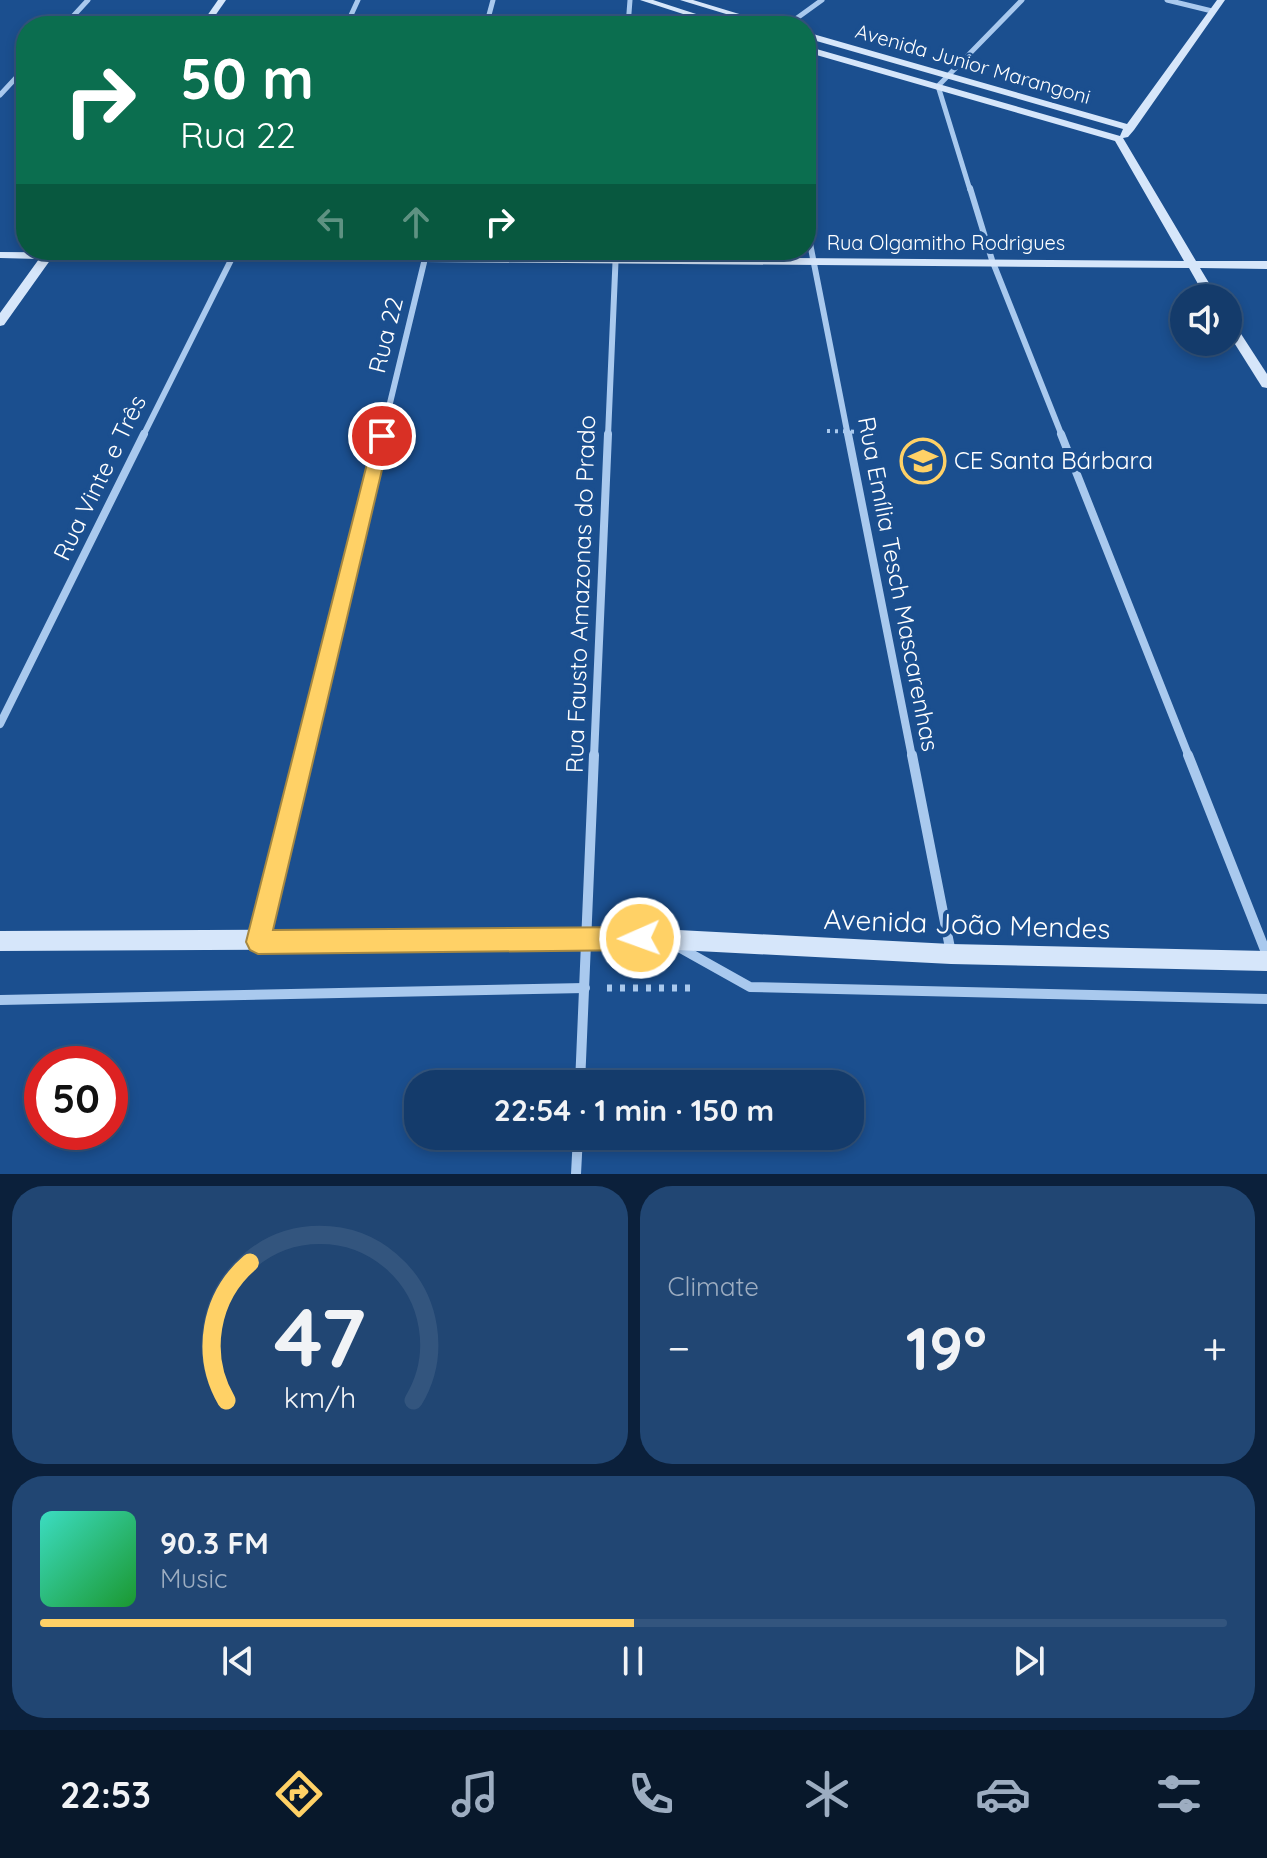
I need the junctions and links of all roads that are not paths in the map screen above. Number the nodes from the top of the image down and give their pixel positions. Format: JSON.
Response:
{"nodes":[{"id":1,"x":88,"y":0,"type":"edge"},
{"id":2,"x":644,"y":0,"type":"edge"},
{"id":3,"x":684,"y":0,"type":"edge"},
{"id":4,"x":822,"y":0,"type":"edge"},
{"id":5,"x":1022,"y":0,"type":"edge"},
{"id":6,"x":1167,"y":0,"type":"edge"},
{"id":7,"x":1221,"y":0,"type":"edge"},
{"id":8,"x":1212,"y":11,"type":"junction"},
{"id":9,"x":73,"y":16,"type":"edge"},
{"id":10,"x":696,"y":16,"type":"edge"},
{"id":11,"x":740,"y":16,"type":"edge"},
{"id":12,"x":800,"y":16,"type":"edge"},
{"id":13,"x":816,"y":38,"type":"edge"},
{"id":14,"x":816,"y":52,"type":"edge"},
{"id":15,"x":947,"y":76,"type":"junction"},
{"id":16,"x":16,"y":78,"type":"edge"},
{"id":17,"x":938,"y":86,"type":"junction"},
{"id":18,"x":0,"y":95,"type":"edge"},
{"id":19,"x":1125,"y":133,"type":"junction"},
{"id":20,"x":44,"y":260,"type":"edge"},
{"id":21,"x":231,"y":260,"type":"edge"},
{"id":22,"x":425,"y":260,"type":"edge"},
{"id":23,"x":616,"y":260,"type":"edge"},
{"id":24,"x":774,"y":260,"type":"edge"},
{"id":25,"x":992,"y":260,"type":"junction"},
{"id":26,"x":813,"y":261,"type":"junction"},
{"id":27,"x":1190,"y":264,"type":"junction"},
{"id":28,"x":1267,"y":265,"type":"edge"},
{"id":29,"x":1203,"y":284,"type":"edge"},
{"id":30,"x":0,"y":322,"type":"edge"},
{"id":31,"x":1242,"y":345,"type":"edge"},
{"id":32,"x":1267,"y":384,"type":"edge"},
{"id":33,"x":0,"y":724,"type":"edge"},
{"id":34,"x":586,"y":940,"type":"junction"},
{"id":35,"x":665,"y":940,"type":"junction"},
{"id":36,"x":0,"y":941,"type":"edge"},
{"id":37,"x":258,"y":942,"type":"junction"},
{"id":38,"x":951,"y":954,"type":"junction"},
{"id":39,"x":1267,"y":958,"type":"edge"},
{"id":40,"x":585,"y":988,"type":"junction"},
{"id":41,"x":1267,"y":999,"type":"edge"},
{"id":42,"x":0,"y":1000,"type":"edge"},
{"id":43,"x":581,"y":1070,"type":"edge"},
{"id":44,"x":577,"y":1150,"type":"edge"},
{"id":45,"x":576,"y":1174,"type":"edge"}],
"edges":[{"from":1,"to":9,"type":"street"},
{"from":2,"to":10,"type":"street"},
{"from":3,"to":11,"type":"street"},
{"from":4,"to":12,"type":"street"},
{"from":5,"to":15,"type":"street"},
{"from":6,"to":8,"type":"street"},
{"from":7,"to":8,"type":"street"},
{"from":8,"to":19,"type":"street"},
{"from":13,"to":15,"type":"street","name":"Avenida Junior Marangoni"},
{"from":14,"to":17,"type":"street","name":"Avenida Junior Marangoni"},
{"from":15,"to":17,"type":"street"},
{"from":15,"to":19,"type":"street","name":"Avenida Junior Marangoni"},
{"from":16,"to":18,"type":"street"},
{"from":17,"to":19,"type":"street","name":"Avenida Junior Marangoni"},
{"from":17,"to":25,"type":"street"},
{"from":19,"to":27,"type":"street"},
{"from":20,"to":30,"type":"street"},
{"from":21,"to":33,"type":"street","name":"Rua Vinte e Três"},
{"from":22,"to":37,"type":"street","name":"Rua 22"},
{"from":23,"to":34,"type":"street","name":"Rua Fausto Amazonas do Prado"},
{"from":24,"to":26,"type":"street","name":"Rua Olgamitho Rodrigues"},
{"from":25,"to":26,"type":"street","name":"Rua Olgamitho Rodrigues"},
{"from":25,"to":27,"type":"street","name":"Rua Olgamitho Rodrigues"},
{"from":25,"to":39,"type":"street"},
{"from":26,"to":38,"type":"street","name":"Rua Emília Tesch Mascarenhas"},
{"from":27,"to":28,"type":"street","name":"Rua Olgamitho Rodrigues"},
{"from":27,"to":29,"type":"street"},
{"from":31,"to":32,"type":"street"},
{"from":34,"to":35,"type":"street","name":"Avenida João Mendes"},
{"from":34,"to":37,"type":"street","name":"Avenida João Mendes"},
{"from":34,"to":40,"type":"street","name":"Rua Fausto Amazonas do Prado"},
{"from":35,"to":38,"type":"street","name":"Avenida João Mendes"},
{"from":35,"to":41,"type":"street","name":"Avenida João Mendes"},
{"from":36,"to":37,"type":"street","name":"Avenida João Mendes"},
{"from":38,"to":39,"type":"street","name":"Avenida João Mendes"},
{"from":40,"to":42,"type":"street"},
{"from":40,"to":43,"type":"street","name":"Rua Fausto Amazonas do Prado"},
{"from":44,"to":45,"type":"street"}]}
